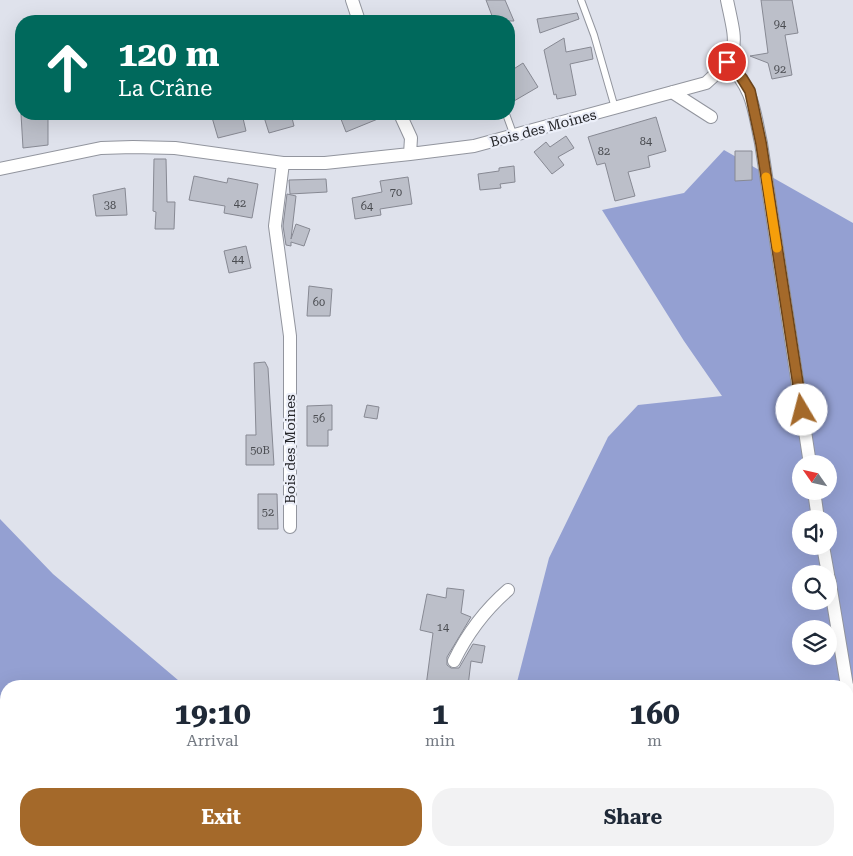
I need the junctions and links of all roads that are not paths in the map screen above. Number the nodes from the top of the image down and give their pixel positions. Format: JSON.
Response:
{"nodes":[{"id":1,"x":352,"y":0,"type":"edge"},
{"id":2,"x":581,"y":0,"type":"edge"},
{"id":3,"x":727,"y":0,"type":"edge"},
{"id":4,"x":358,"y":15,"type":"edge"},
{"id":5,"x":727,"y":62,"type":"junction"},
{"id":6,"x":672,"y":92,"type":"junction"},
{"id":7,"x":614,"y":108,"type":"junction"},
{"id":8,"x":711,"y":117,"type":"dead end"},
{"id":9,"x":403,"y":120,"type":"edge"},
{"id":10,"x":508,"y":120,"type":"edge"},
{"id":11,"x":514,"y":136,"type":"junction"},
{"id":12,"x":410,"y":154,"type":"junction"},
{"id":13,"x":283,"y":163,"type":"junction"},
{"id":14,"x":0,"y":169,"type":"edge"},
{"id":15,"x":809,"y":455,"type":"edge"},
{"id":16,"x":290,"y":527,"type":"dead end"},
{"id":17,"x":508,"y":590,"type":"dead end"},
{"id":18,"x":834,"y":610,"type":"edge"},
{"id":19,"x":454,"y":661,"type":"dead end"},
{"id":20,"x":846,"y":680,"type":"edge"}],
"edges":[{"from":1,"to":4,"type":"street"},
{"from":2,"to":7,"type":"lane"},
{"from":3,"to":5,"type":"street","name":"Bois des Moines"},
{"from":5,"to":6,"type":"street","name":"Bois des Moines"},
{"from":5,"to":15,"type":"street"},
{"from":6,"to":7,"type":"street","name":"Bois des Moines"},
{"from":6,"to":8,"type":"street"},
{"from":7,"to":11,"type":"street","name":"Bois des Moines"},
{"from":9,"to":12,"type":"street"},
{"from":10,"to":11,"type":"lane"},
{"from":11,"to":12,"type":"street","name":"Bois des Moines"},
{"from":12,"to":13,"type":"street","name":"Bois des Moines"},
{"from":13,"to":14,"type":"street","name":"Bois des Moines"},
{"from":13,"to":16,"type":"street","name":"Bois des Moines"},
{"from":17,"to":19,"type":"street"},
{"from":18,"to":20,"type":"street"}]}
